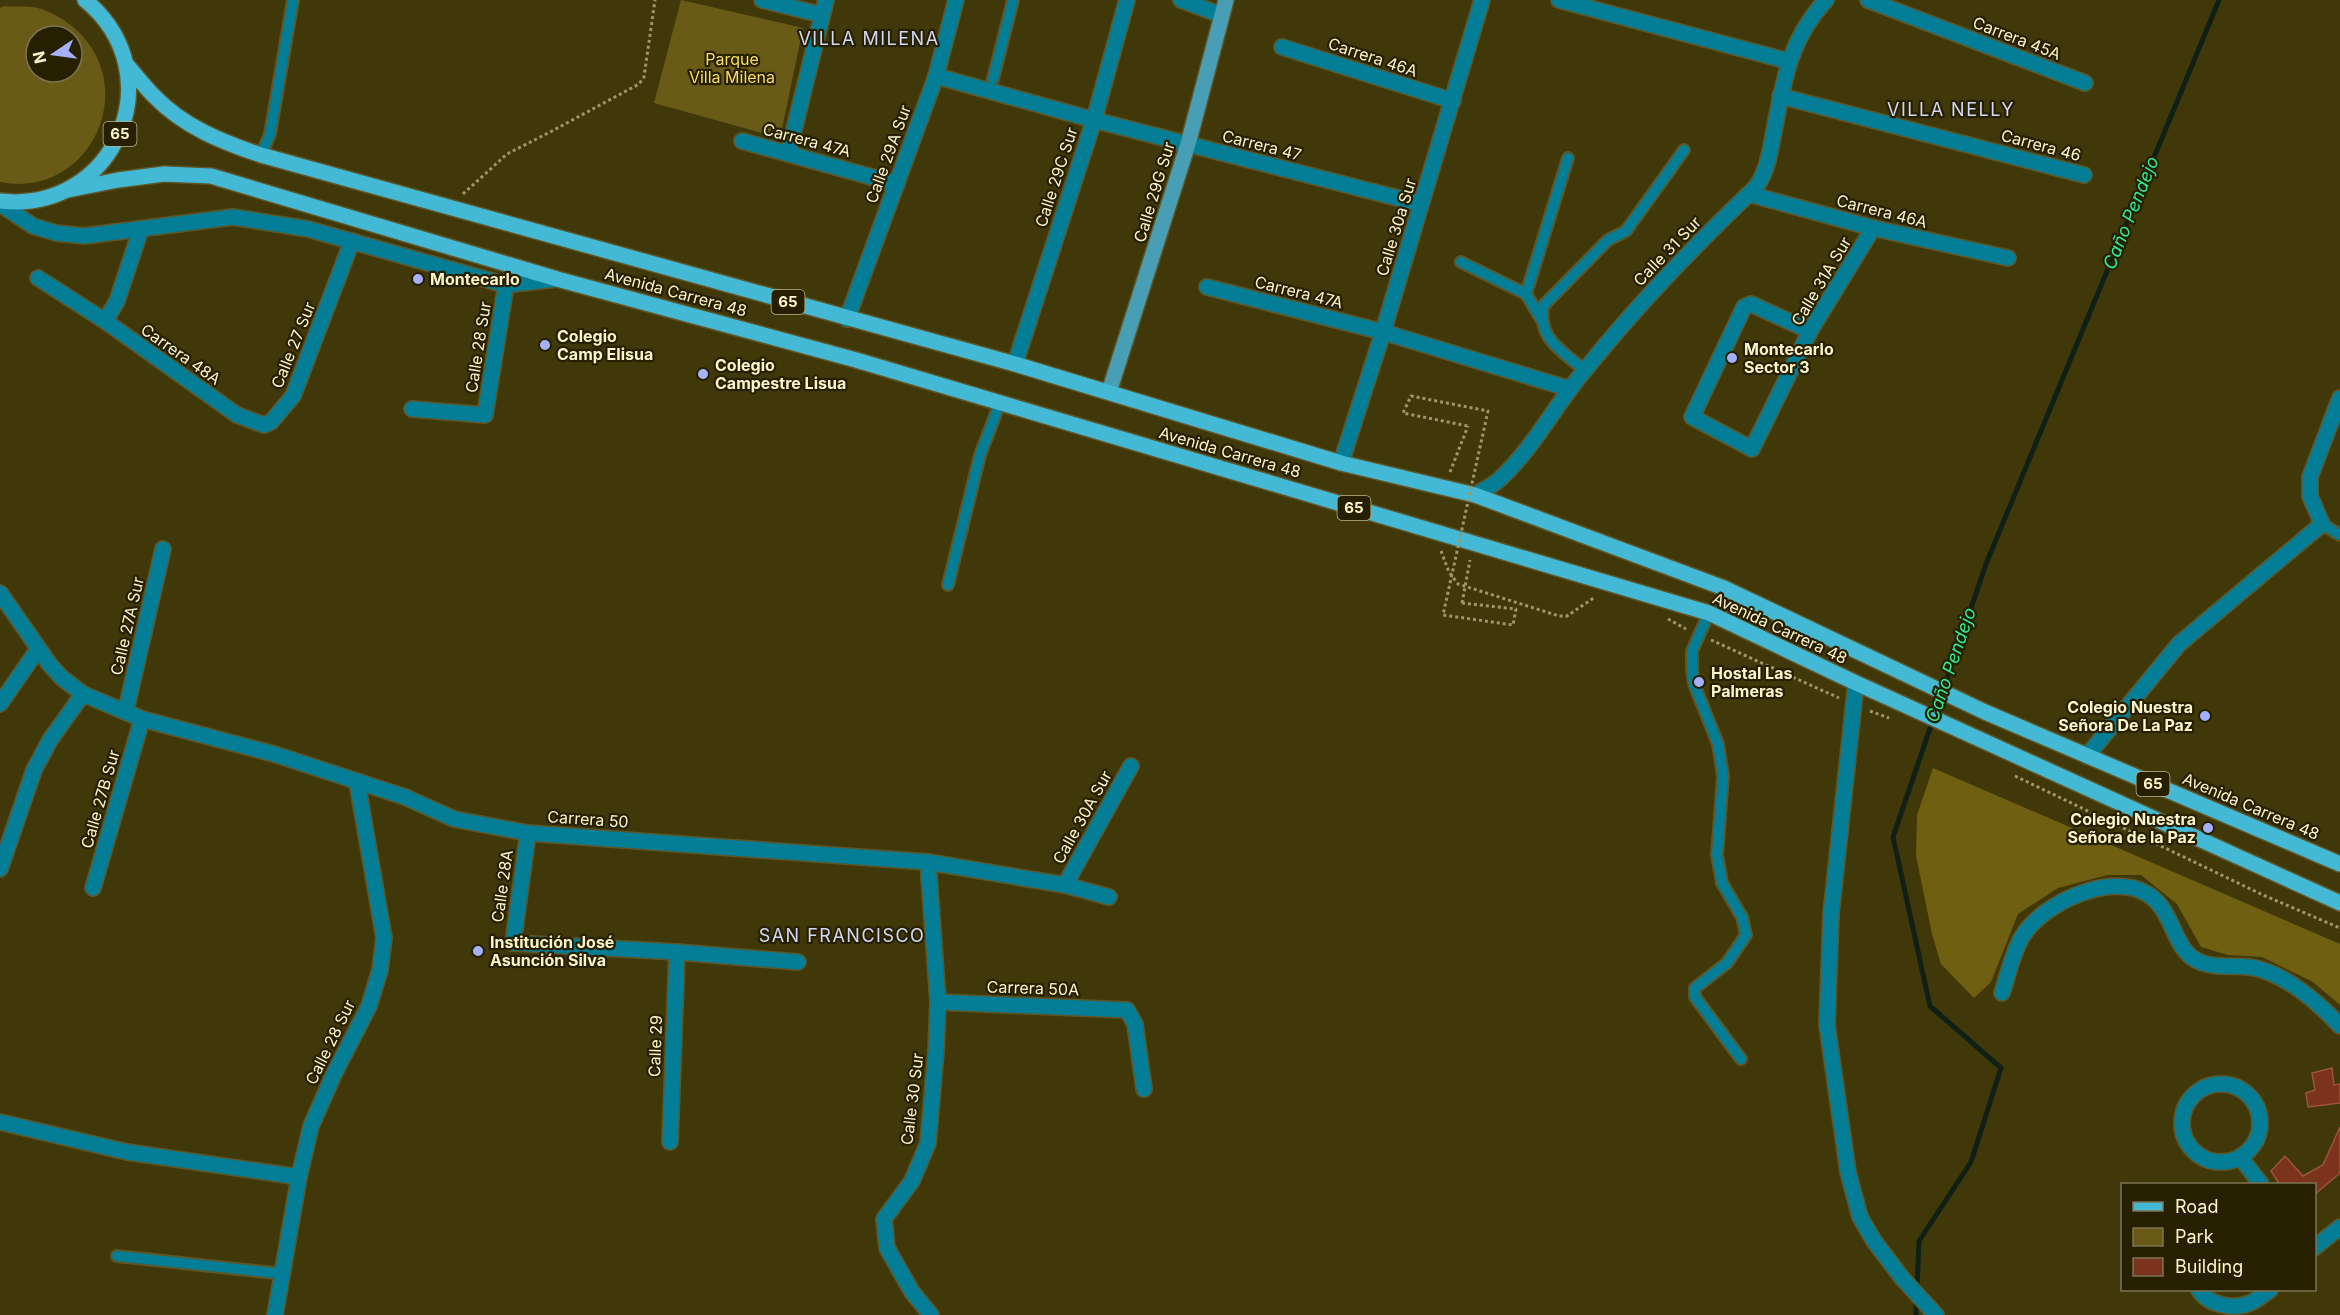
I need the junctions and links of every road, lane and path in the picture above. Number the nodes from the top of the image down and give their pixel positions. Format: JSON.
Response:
{"nodes":[{"id":1,"x":85,"y":0,"type":"edge"},
{"id":2,"x":293,"y":0,"type":"edge"},
{"id":3,"x":655,"y":0,"type":"edge"},
{"id":4,"x":762,"y":0,"type":"edge"},
{"id":5,"x":826,"y":0,"type":"edge"},
{"id":6,"x":956,"y":0,"type":"edge"},
{"id":7,"x":1013,"y":0,"type":"edge"},
{"id":8,"x":1127,"y":0,"type":"edge"},
{"id":9,"x":1181,"y":0,"type":"edge"},
{"id":10,"x":1482,"y":0,"type":"edge"},
{"id":11,"x":1559,"y":0,"type":"edge"},
{"id":12,"x":1826,"y":0,"type":"edge"},
{"id":13,"x":1868,"y":0,"type":"edge"},
{"id":14,"x":98,"y":7,"type":"edge"},
{"id":15,"x":1224,"y":7,"type":"edge"},
{"id":16,"x":822,"y":15,"type":"junction"},
{"id":17,"x":1282,"y":47,"type":"dead end"},
{"id":18,"x":1788,"y":61,"type":"junction"},
{"id":19,"x":126,"y":64,"type":"junction"},
{"id":20,"x":936,"y":76,"type":"junction"},
{"id":21,"x":993,"y":79,"type":"dead end"},
{"id":22,"x":2085,"y":83,"type":"dead end"},
{"id":23,"x":1780,"y":96,"type":"junction"},
{"id":24,"x":1453,"y":101,"type":"junction"},
{"id":25,"x":1094,"y":120,"type":"junction"},
{"id":26,"x":742,"y":141,"type":"dead end"},
{"id":27,"x":1188,"y":144,"type":"junction"},
{"id":28,"x":1684,"y":150,"type":"dead end"},
{"id":29,"x":788,"y":154,"type":"junction"},
{"id":30,"x":261,"y":155,"type":"junction"},
{"id":31,"x":1568,"y":158,"type":"dead end"},
{"id":32,"x":2084,"y":175,"type":"dead end"},
{"id":33,"x":897,"y":184,"type":"junction"},
{"id":34,"x":68,"y":190,"type":"junction"},
{"id":35,"x":1749,"y":194,"type":"junction"},
{"id":36,"x":462,"y":195,"type":"dead end"},
{"id":37,"x":0,"y":202,"type":"edge"},
{"id":38,"x":1421,"y":204,"type":"junction"},
{"id":39,"x":1873,"y":228,"type":"junction"},
{"id":40,"x":141,"y":229,"type":"junction"},
{"id":41,"x":352,"y":241,"type":"junction"},
{"id":42,"x":2008,"y":258,"type":"dead end"},
{"id":43,"x":1461,"y":262,"type":"dead end"},
{"id":44,"x":38,"y":278,"type":"dead end"},
{"id":45,"x":557,"y":279,"type":"junction"},
{"id":46,"x":506,"y":285,"type":"junction"},
{"id":47,"x":1207,"y":287,"type":"dead end"},
{"id":48,"x":1526,"y":294,"type":"junction"},
{"id":49,"x":847,"y":319,"type":"junction"},
{"id":50,"x":1541,"y":319,"type":"junction"},
{"id":51,"x":105,"y":321,"type":"junction"},
{"id":52,"x":1810,"y":331,"type":"junction"},
{"id":53,"x":1383,"y":332,"type":"junction"},
{"id":54,"x":1015,"y":364,"type":"junction"},
{"id":55,"x":1584,"y":370,"type":"junction"},
{"id":56,"x":1570,"y":389,"type":"junction"},
{"id":57,"x":1109,"y":392,"type":"junction"},
{"id":58,"x":2340,"y":398,"type":"edge"},
{"id":59,"x":1000,"y":403,"type":"junction"},
{"id":60,"x":412,"y":409,"type":"dead end"},
{"id":61,"x":237,"y":415,"type":"joint"},
{"id":62,"x":1341,"y":463,"type":"junction"},
{"id":63,"x":1450,"y":472,"type":"dead end"},
{"id":64,"x":1474,"y":495,"type":"junction"},
{"id":65,"x":2322,"y":524,"type":"junction"},
{"id":66,"x":2340,"y":524,"type":"edge"},
{"id":67,"x":2340,"y":535,"type":"edge"},
{"id":68,"x":1475,"y":544,"type":"junction"},
{"id":69,"x":1433,"y":546,"type":"dead end"},
{"id":70,"x":163,"y":549,"type":"dead end"},
{"id":71,"x":948,"y":585,"type":"dead end"},
{"id":72,"x":1465,"y":587,"type":"junction"},
{"id":73,"x":0,"y":593,"type":"edge"},
{"id":74,"x":1599,"y":596,"type":"dead end"},
{"id":75,"x":1709,"y":613,"type":"junction"},
{"id":76,"x":1664,"y":618,"type":"dead end"},
{"id":77,"x":1699,"y":635,"type":"junction"},
{"id":78,"x":38,"y":649,"type":"junction"},
{"id":79,"x":1856,"y":683,"type":"junction"},
{"id":80,"x":83,"y":694,"type":"junction"},
{"id":81,"x":0,"y":704,"type":"edge"},
{"id":82,"x":1854,"y":705,"type":"junction"},
{"id":83,"x":126,"y":711,"type":"junction"},
{"id":84,"x":142,"y":719,"type":"junction"},
{"id":85,"x":1892,"y":719,"type":"dead end"},
{"id":86,"x":2087,"y":756,"type":"junction"},
{"id":87,"x":1131,"y":765,"type":"dead end"},
{"id":88,"x":2009,"y":773,"type":"dead end"},
{"id":89,"x":357,"y":782,"type":"junction"},
{"id":90,"x":528,"y":833,"type":"junction"},
{"id":91,"x":928,"y":862,"type":"junction"},
{"id":92,"x":2340,"y":864,"type":"edge"},
{"id":93,"x":0,"y":869,"type":"edge"},
{"id":94,"x":1065,"y":885,"type":"junction"},
{"id":95,"x":93,"y":888,"type":"dead end"},
{"id":96,"x":1110,"y":897,"type":"dead end"},
{"id":97,"x":2340,"y":903,"type":"edge"},
{"id":98,"x":2340,"y":928,"type":"edge"},
{"id":99,"x":677,"y":952,"type":"junction"},
{"id":100,"x":798,"y":962,"type":"dead end"},
{"id":101,"x":2002,"y":993,"type":"dead end"},
{"id":102,"x":938,"y":1002,"type":"junction"},
{"id":103,"x":2340,"y":1026,"type":"edge"},
{"id":104,"x":1741,"y":1059,"type":"dead end"},
{"id":105,"x":1144,"y":1089,"type":"dead end"},
{"id":106,"x":0,"y":1122,"type":"edge"},
{"id":107,"x":670,"y":1142,"type":"dead end"},
{"id":108,"x":2240,"y":1157,"type":"junction"},
{"id":109,"x":299,"y":1177,"type":"junction"},
{"id":110,"x":2260,"y":1183,"type":"edge"},
{"id":111,"x":2340,"y":1227,"type":"edge"},
{"id":112,"x":2316,"y":1246,"type":"edge"},
{"id":113,"x":117,"y":1256,"type":"dead end"},
{"id":114,"x":284,"y":1274,"type":"junction"},
{"id":115,"x":2200,"y":1291,"type":"edge"},
{"id":116,"x":2268,"y":1291,"type":"edge"},
{"id":117,"x":275,"y":1315,"type":"edge"},
{"id":118,"x":931,"y":1315,"type":"edge"},
{"id":119,"x":1936,"y":1315,"type":"edge"}],
"edges":[{"from":1,"to":14,"type":"main road","number":"65"},
{"from":2,"to":30,"type":"lane"},
{"from":3,"to":36,"type":"path"},
{"from":4,"to":16,"type":"street"},
{"from":5,"to":16,"type":"street"},
{"from":6,"to":20,"type":"street","name":"Calle 29A Sur"},
{"from":7,"to":21,"type":"lane"},
{"from":8,"to":25,"type":"street","name":"Calle 29C Sur"},
{"from":9,"to":15,"type":"street"},
{"from":10,"to":24,"type":"street","name":"Calle 30a Sur"},
{"from":11,"to":18,"type":"street"},
{"from":12,"to":18,"type":"street","name":"Calle 31 Sur"},
{"from":13,"to":22,"type":"street","name":"Carrera 45A"},
{"from":14,"to":19,"type":"main road","number":"65"},
{"from":15,"to":27,"type":"street","name":"Calle 29G Sur"},
{"from":16,"to":29,"type":"street"},
{"from":17,"to":24,"type":"street","name":"Carrera 46A"},
{"from":18,"to":23,"type":"street","name":"Calle 31 Sur"},
{"from":19,"to":30,"type":"main road","name":"Avenida Carrera 48","number":"65"},
{"from":19,"to":34,"type":"main road","number":"65"},
{"from":20,"to":25,"type":"street","name":"Carrera 47"},
{"from":20,"to":33,"type":"street","name":"Calle 29A Sur"},
{"from":23,"to":32,"type":"street","name":"Carrera 46"},
{"from":23,"to":35,"type":"street","name":"Calle 31 Sur"},
{"from":24,"to":38,"type":"street","name":"Calle 30a Sur"},
{"from":25,"to":27,"type":"street","name":"Carrera 47"},
{"from":25,"to":54,"type":"street","name":"Calle 29C Sur"},
{"from":26,"to":29,"type":"street","name":"Carrera 47A"},
{"from":27,"to":38,"type":"street","name":"Carrera 47"},
{"from":27,"to":57,"type":"street","name":"Calle 29G Sur"},
{"from":28,"to":50,"type":"lane"},
{"from":29,"to":33,"type":"street","name":"Carrera 47A"},
{"from":30,"to":49,"type":"main road","name":"Avenida Carrera 48","number":"65"},
{"from":31,"to":48,"type":"lane"},
{"from":33,"to":49,"type":"street","name":"Calle 29A Sur"},
{"from":34,"to":37,"type":"main road","number":"65"},
{"from":34,"to":45,"type":"main road","name":"Avenida Carrera 48","number":"65"},
{"from":35,"to":39,"type":"street","name":"Carrera 46A"},
{"from":35,"to":55,"type":"street","name":"Calle 31 Sur"},
{"from":37,"to":40,"type":"street"},
{"from":38,"to":53,"type":"street","name":"Calle 30a Sur"},
{"from":39,"to":42,"type":"street","name":"Carrera 46A"},
{"from":39,"to":52,"type":"street","name":"Calle 31A Sur"},
{"from":40,"to":41,"type":"street"},
{"from":40,"to":51,"type":"street"},
{"from":41,"to":46,"type":"street"},
{"from":41,"to":61,"type":"street","name":"Calle 27 Sur"},
{"from":43,"to":48,"type":"lane"},
{"from":44,"to":51,"type":"street","name":"Carrera 48A"},
{"from":45,"to":46,"type":"street"},
{"from":45,"to":59,"type":"main road","name":"Avenida Carrera 48","number":"65"},
{"from":46,"to":60,"type":"street","name":"Calle 28 Sur"},
{"from":47,"to":53,"type":"street","name":"Carrera 47A"},
{"from":48,"to":50,"type":"lane"},
{"from":49,"to":54,"type":"main road","name":"Avenida Carrera 48","number":"65"},
{"from":50,"to":55,"type":"lane"},
{"from":51,"to":61,"type":"street","name":"Carrera 48A"},
{"from":52,"to":52,"type":"street","name":"Calle 31A Sur"},
{"from":53,"to":56,"type":"street","name":"Carrera 47A"},
{"from":53,"to":62,"type":"street","name":"Calle 30a Sur"},
{"from":54,"to":57,"type":"main road","name":"Avenida Carrera 48","number":"65"},
{"from":55,"to":56,"type":"street","name":"Calle 31 Sur"},
{"from":56,"to":64,"type":"street","name":"Calle 31 Sur"},
{"from":57,"to":62,"type":"main road","name":"Avenida Carrera 48","number":"65"},
{"from":58,"to":65,"type":"street"},
{"from":59,"to":68,"type":"main road","name":"Avenida Carrera 48","number":"65"},
{"from":59,"to":71,"type":"lane"},
{"from":62,"to":64,"type":"main road","name":"Avenida Carrera 48","number":"65"},
{"from":63,"to":72,"type":"path","bridge":true},
{"from":64,"to":86,"type":"main road","name":"Avenida Carrera 48","number":"65"},
{"from":65,"to":66,"type":"lane"},
{"from":65,"to":67,"type":"lane"},
{"from":65,"to":86,"type":"street"},
{"from":68,"to":72,"type":"path"},
{"from":68,"to":75,"type":"main road","name":"Avenida Carrera 48","number":"65"},
{"from":69,"to":72,"type":"path"},
{"from":70,"to":83,"type":"street","name":"Calle 27A Sur"},
{"from":72,"to":74,"type":"path"},
{"from":73,"to":78,"type":"street","name":"Carrera 50"},
{"from":75,"to":77,"type":"lane"},
{"from":75,"to":79,"type":"main road","name":"Avenida Carrera 48","number":"65"},
{"from":76,"to":77,"type":"path"},
{"from":77,"to":82,"type":"path"},
{"from":77,"to":104,"type":"lane"},
{"from":78,"to":80,"type":"street","name":"Carrera 50"},
{"from":78,"to":81,"type":"street"},
{"from":79,"to":82,"type":"street"},
{"from":79,"to":97,"type":"main road","name":"Avenida Carrera 48","number":"65"},
{"from":80,"to":83,"type":"street","name":"Carrera 50"},
{"from":80,"to":93,"type":"street"},
{"from":82,"to":85,"type":"path"},
{"from":82,"to":119,"type":"street"},
{"from":83,"to":84,"type":"street","name":"Carrera 50"},
{"from":84,"to":89,"type":"street","name":"Carrera 50"},
{"from":84,"to":95,"type":"street","name":"Calle 27B Sur"},
{"from":86,"to":92,"type":"main road","name":"Avenida Carrera 48","number":"65"},
{"from":87,"to":94,"type":"street","name":"Calle 30A Sur"},
{"from":88,"to":98,"type":"path"},
{"from":89,"to":90,"type":"street","name":"Carrera 50"},
{"from":89,"to":109,"type":"street","name":"Calle 28 Sur"},
{"from":90,"to":91,"type":"street","name":"Carrera 50"},
{"from":90,"to":99,"type":"street","name":"Calle 28A"},
{"from":91,"to":94,"type":"street","name":"Carrera 50"},
{"from":91,"to":102,"type":"street","name":"Calle 30 Sur"},
{"from":94,"to":96,"type":"street","name":"Carrera 50"},
{"from":99,"to":100,"type":"street"},
{"from":99,"to":107,"type":"street","name":"Calle 29"},
{"from":101,"to":103,"type":"street"},
{"from":102,"to":105,"type":"street","name":"Carrera 50A"},
{"from":102,"to":118,"type":"street","name":"Calle 30 Sur"},
{"from":106,"to":109,"type":"street"},
{"from":108,"to":108,"type":"street"},
{"from":108,"to":110,"type":"street"},
{"from":109,"to":114,"type":"street","name":"Calle 28 Sur"},
{"from":111,"to":112,"type":"street"},
{"from":113,"to":114,"type":"lane"},
{"from":114,"to":117,"type":"street","name":"Calle 28 Sur"},
{"from":115,"to":116,"type":"street"}]}
